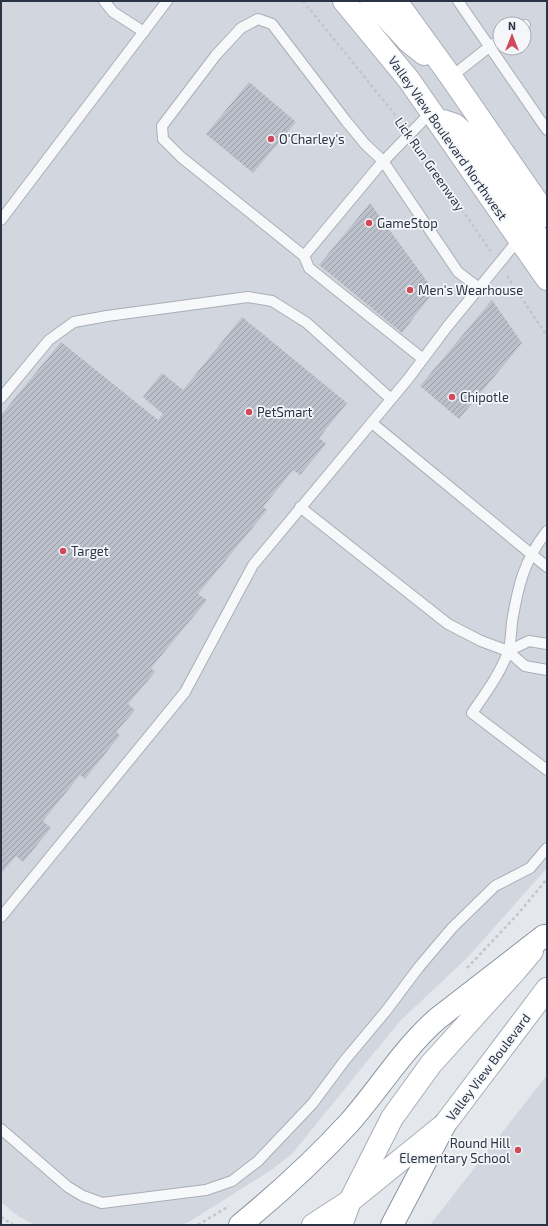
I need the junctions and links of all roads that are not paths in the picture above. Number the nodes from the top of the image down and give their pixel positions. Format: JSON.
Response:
{"nodes":[{"id":1,"x":104,"y":1,"type":"edge"},
{"id":2,"x":167,"y":1,"type":"edge"},
{"id":3,"x":344,"y":1,"type":"edge"},
{"id":4,"x":371,"y":1,"type":"edge"},
{"id":5,"x":396,"y":1,"type":"edge"},
{"id":6,"x":458,"y":1,"type":"edge"},
{"id":7,"x":144,"y":32,"type":"junction"},
{"id":8,"x":492,"y":45,"type":"edge"},
{"id":9,"x":489,"y":47,"type":"junction"},
{"id":10,"x":451,"y":77,"type":"junction"},
{"id":11,"x":434,"y":115,"type":"junction"},
{"id":12,"x":547,"y":130,"type":"edge"},
{"id":13,"x":383,"y":161,"type":"junction"},
{"id":14,"x":547,"y":216,"type":"edge"},
{"id":15,"x":1,"y":220,"type":"edge"},
{"id":16,"x":519,"y":239,"type":"junction"},
{"id":17,"x":547,"y":250,"type":"edge"},
{"id":18,"x":304,"y":256,"type":"junction"},
{"id":19,"x":547,"y":280,"type":"edge"},
{"id":20,"x":479,"y":288,"type":"junction"},
{"id":21,"x":423,"y":359,"type":"junction"},
{"id":22,"x":1,"y":398,"type":"edge"},
{"id":23,"x":391,"y":400,"type":"junction"},
{"id":24,"x":372,"y":423,"type":"junction"},
{"id":25,"x":300,"y":507,"type":"junction"},
{"id":26,"x":547,"y":531,"type":"edge"},
{"id":27,"x":531,"y":554,"type":"junction"},
{"id":28,"x":547,"y":567,"type":"edge"},
{"id":29,"x":547,"y":644,"type":"edge"},
{"id":30,"x":508,"y":652,"type":"junction"},
{"id":31,"x":547,"y":670,"type":"edge"},
{"id":32,"x":547,"y":770,"type":"edge"},
{"id":33,"x":547,"y":848,"type":"edge"},
{"id":34,"x":1,"y":917,"type":"edge"},
{"id":35,"x":546,"y":934,"type":"edge"},
{"id":36,"x":547,"y":989,"type":"edge"},
{"id":37,"x":445,"y":1124,"type":"junction"},
{"id":38,"x":1,"y":1130,"type":"edge"},
{"id":39,"x":350,"y":1201,"type":"junction"},
{"id":40,"x":240,"y":1225,"type":"edge"},
{"id":41,"x":313,"y":1225,"type":"edge"},
{"id":42,"x":341,"y":1225,"type":"edge"},
{"id":43,"x":392,"y":1225,"type":"edge"}],
"edges":[{"from":1,"to":7,"type":"lane"},
{"from":2,"to":7,"type":"lane"},
{"from":3,"to":11,"type":"main road","name":"Valley View Boulevard Northwest"},
{"from":4,"to":10,"type":"main road"},
{"from":5,"to":10,"type":"main road"},
{"from":6,"to":9,"type":"lane"},
{"from":7,"to":15,"type":"lane"},
{"from":8,"to":9,"type":"lane"},
{"from":9,"to":10,"type":"lane"},
{"from":9,"to":12,"type":"lane"},
{"from":10,"to":14,"type":"main road"},
{"from":11,"to":13,"type":"lane"},
{"from":11,"to":16,"type":"main road","name":"Valley View Boulevard Northwest"},
{"from":11,"to":17,"type":"main road"},
{"from":13,"to":18,"type":"lane"},
{"from":13,"to":18,"type":"lane"},
{"from":13,"to":20,"type":"lane"},
{"from":16,"to":19,"type":"main road","name":"Valley View Boulevard Northwest"},
{"from":16,"to":20,"type":"lane"},
{"from":18,"to":21,"type":"lane"},
{"from":20,"to":21,"type":"lane"},
{"from":21,"to":23,"type":"lane"},
{"from":22,"to":23,"type":"lane"},
{"from":23,"to":24,"type":"lane"},
{"from":24,"to":25,"type":"lane"},
{"from":24,"to":27,"type":"lane"},
{"from":25,"to":30,"type":"lane"},
{"from":25,"to":34,"type":"lane"},
{"from":26,"to":27,"type":"lane"},
{"from":27,"to":28,"type":"lane"},
{"from":27,"to":30,"type":"lane"},
{"from":29,"to":30,"type":"lane"},
{"from":30,"to":31,"type":"lane"},
{"from":30,"to":32,"type":"lane"},
{"from":33,"to":38,"type":"lane"},
{"from":35,"to":39,"type":"main road"},
{"from":35,"to":40,"type":"main road"},
{"from":36,"to":37,"type":"main road","name":"Valley View Boulevard"},
{"from":37,"to":39,"type":"main road","name":"Valley View Boulevard"},
{"from":37,"to":43,"type":"main road"},
{"from":39,"to":41,"type":"main road","name":"Valley View Boulevard"},
{"from":39,"to":42,"type":"main road"}]}
